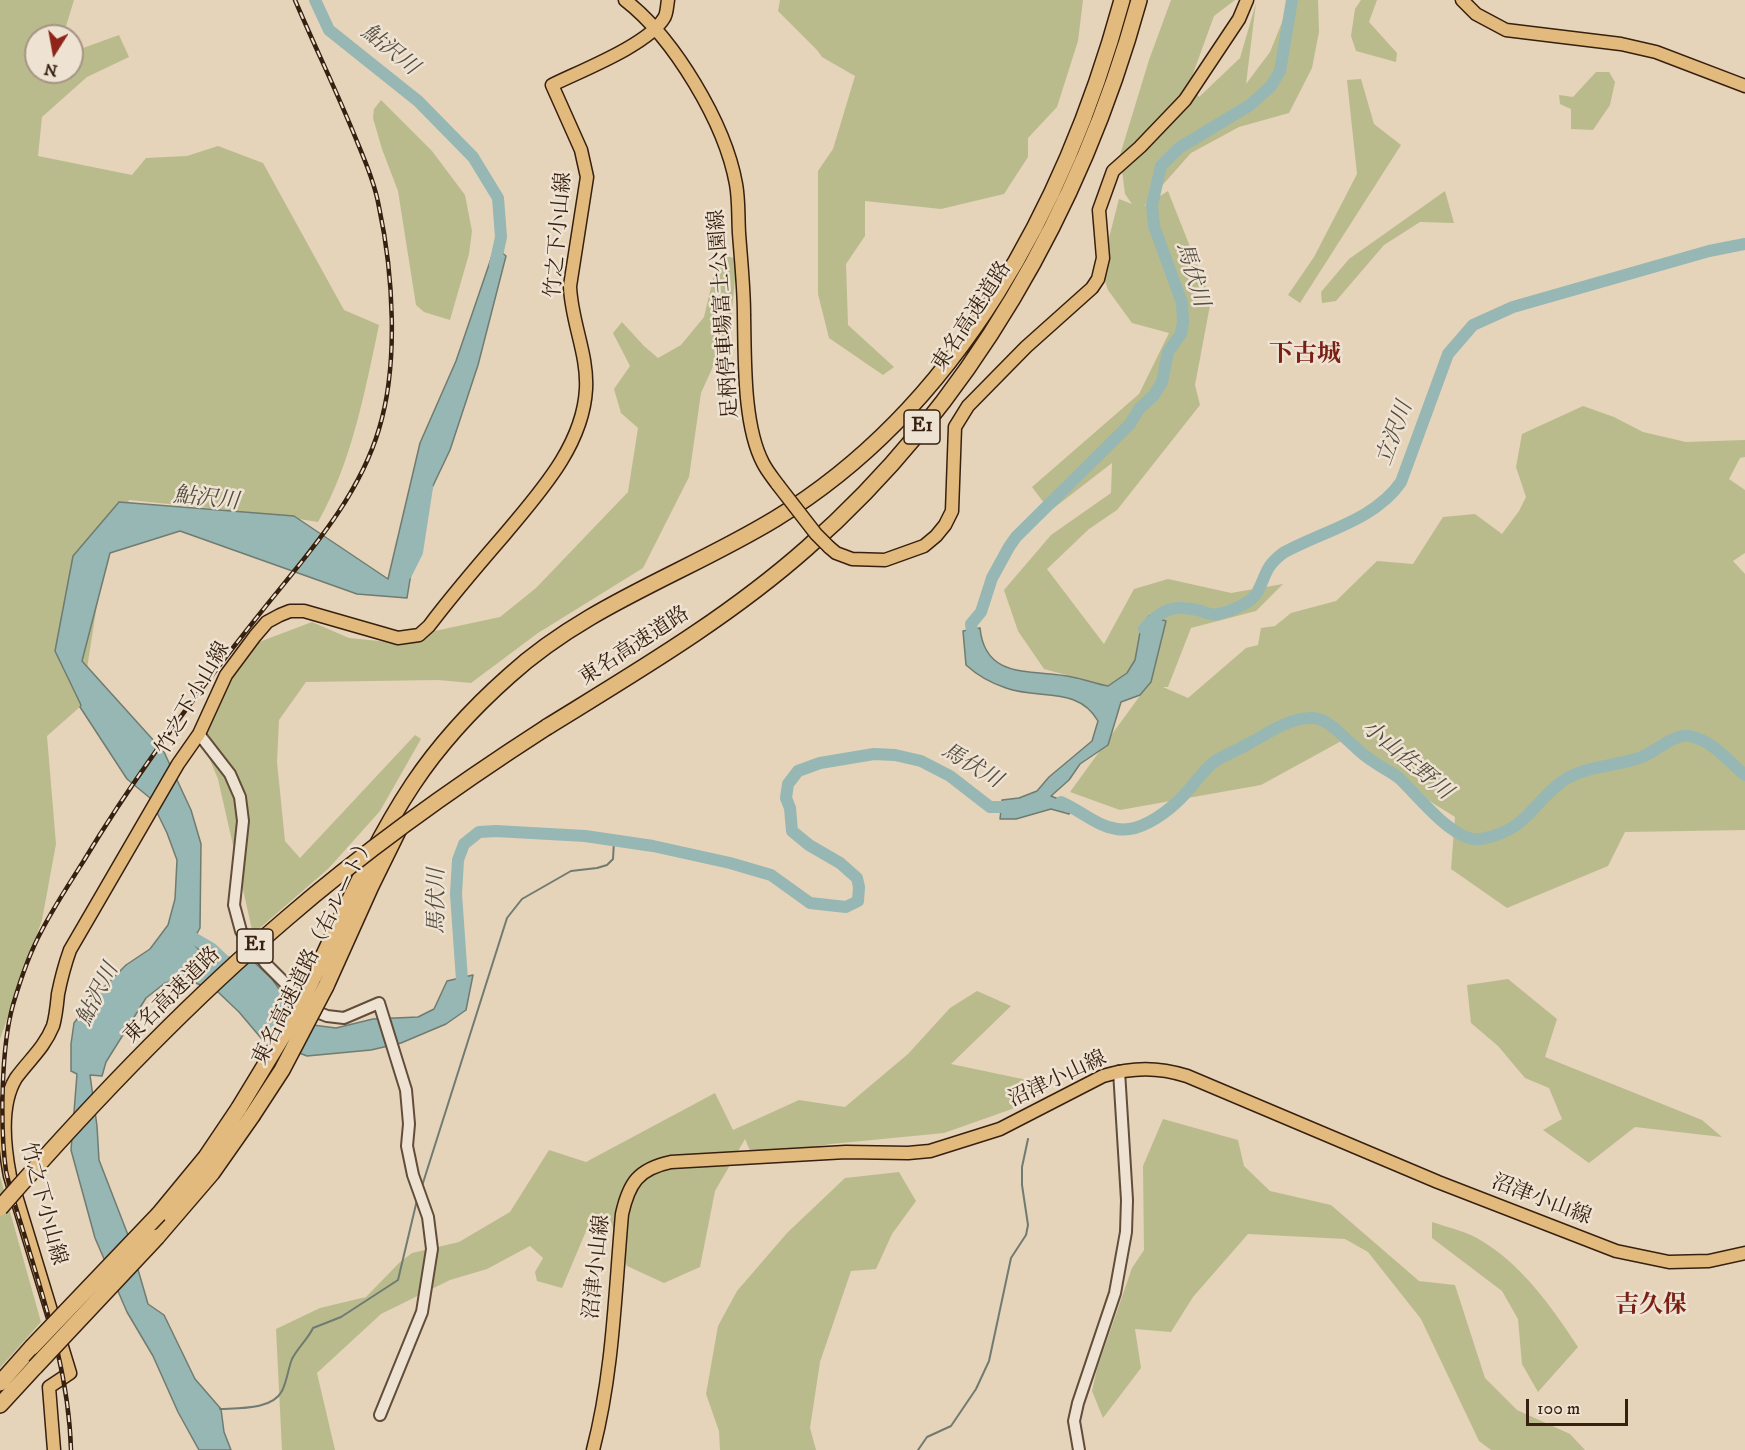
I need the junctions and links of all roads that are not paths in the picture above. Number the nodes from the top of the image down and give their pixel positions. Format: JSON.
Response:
{"nodes":[{"id":1,"x":625,"y":0,"type":"edge"},
{"id":2,"x":668,"y":0,"type":"edge"},
{"id":3,"x":1122,"y":0,"type":"edge"},
{"id":4,"x":1139,"y":0,"type":"edge"},
{"id":5,"x":1247,"y":0,"type":"edge"},
{"id":6,"x":1462,"y":0,"type":"edge"},
{"id":7,"x":654,"y":28,"type":"junction"},
{"id":8,"x":1745,"y":86,"type":"edge"},
{"id":9,"x":464,"y":722,"type":"junction"},
{"id":10,"x":199,"y":734,"type":"junction"},
{"id":11,"x":1119,"y":1071,"type":"junction"},
{"id":12,"x":246,"y":1112,"type":"junction"},
{"id":13,"x":0,"y":1208,"type":"edge"},
{"id":14,"x":1745,"y":1253,"type":"edge"},
{"id":15,"x":0,"y":1383,"type":"edge"},
{"id":16,"x":0,"y":1405,"type":"edge"},
{"id":17,"x":380,"y":1415,"type":"dead end"},
{"id":18,"x":54,"y":1450,"type":"edge"},
{"id":19,"x":593,"y":1450,"type":"edge"},
{"id":20,"x":1078,"y":1450,"type":"edge"}],
"edges":[{"from":1,"to":7,"type":"main road","name":"足柄停車場富士公園線"},
{"from":2,"to":7,"type":"main road"},
{"from":3,"to":9,"type":"highway","name":"東名高速道路","number":"E1"},
{"from":4,"to":13,"type":"highway","name":"東名高速道路","number":"E1","bridge":true},
{"from":5,"to":7,"type":"main road","name":"足柄停車場富士公園線","bridge":true},
{"from":6,"to":8,"type":"main road"},
{"from":7,"to":10,"type":"main road","name":"竹之下小山線"},
{"from":9,"to":12,"type":"highway","number":"E1","bridge":true},
{"from":9,"to":12,"type":"highway","name":"東名高速道路（右ルート）","number":"E1","bridge":true},
{"from":10,"to":17,"type":"street"},
{"from":10,"to":18,"type":"main road","name":"竹之下小山線"},
{"from":11,"to":14,"type":"main road","name":"沼津小山線"},
{"from":11,"to":19,"type":"main road","name":"沼津小山線"},
{"from":11,"to":20,"type":"street"},
{"from":12,"to":15,"type":"highway","number":"E1","bridge":true},
{"from":12,"to":16,"type":"highway","name":"東名高速道路（右ルート）","number":"E1","bridge":true}]}
